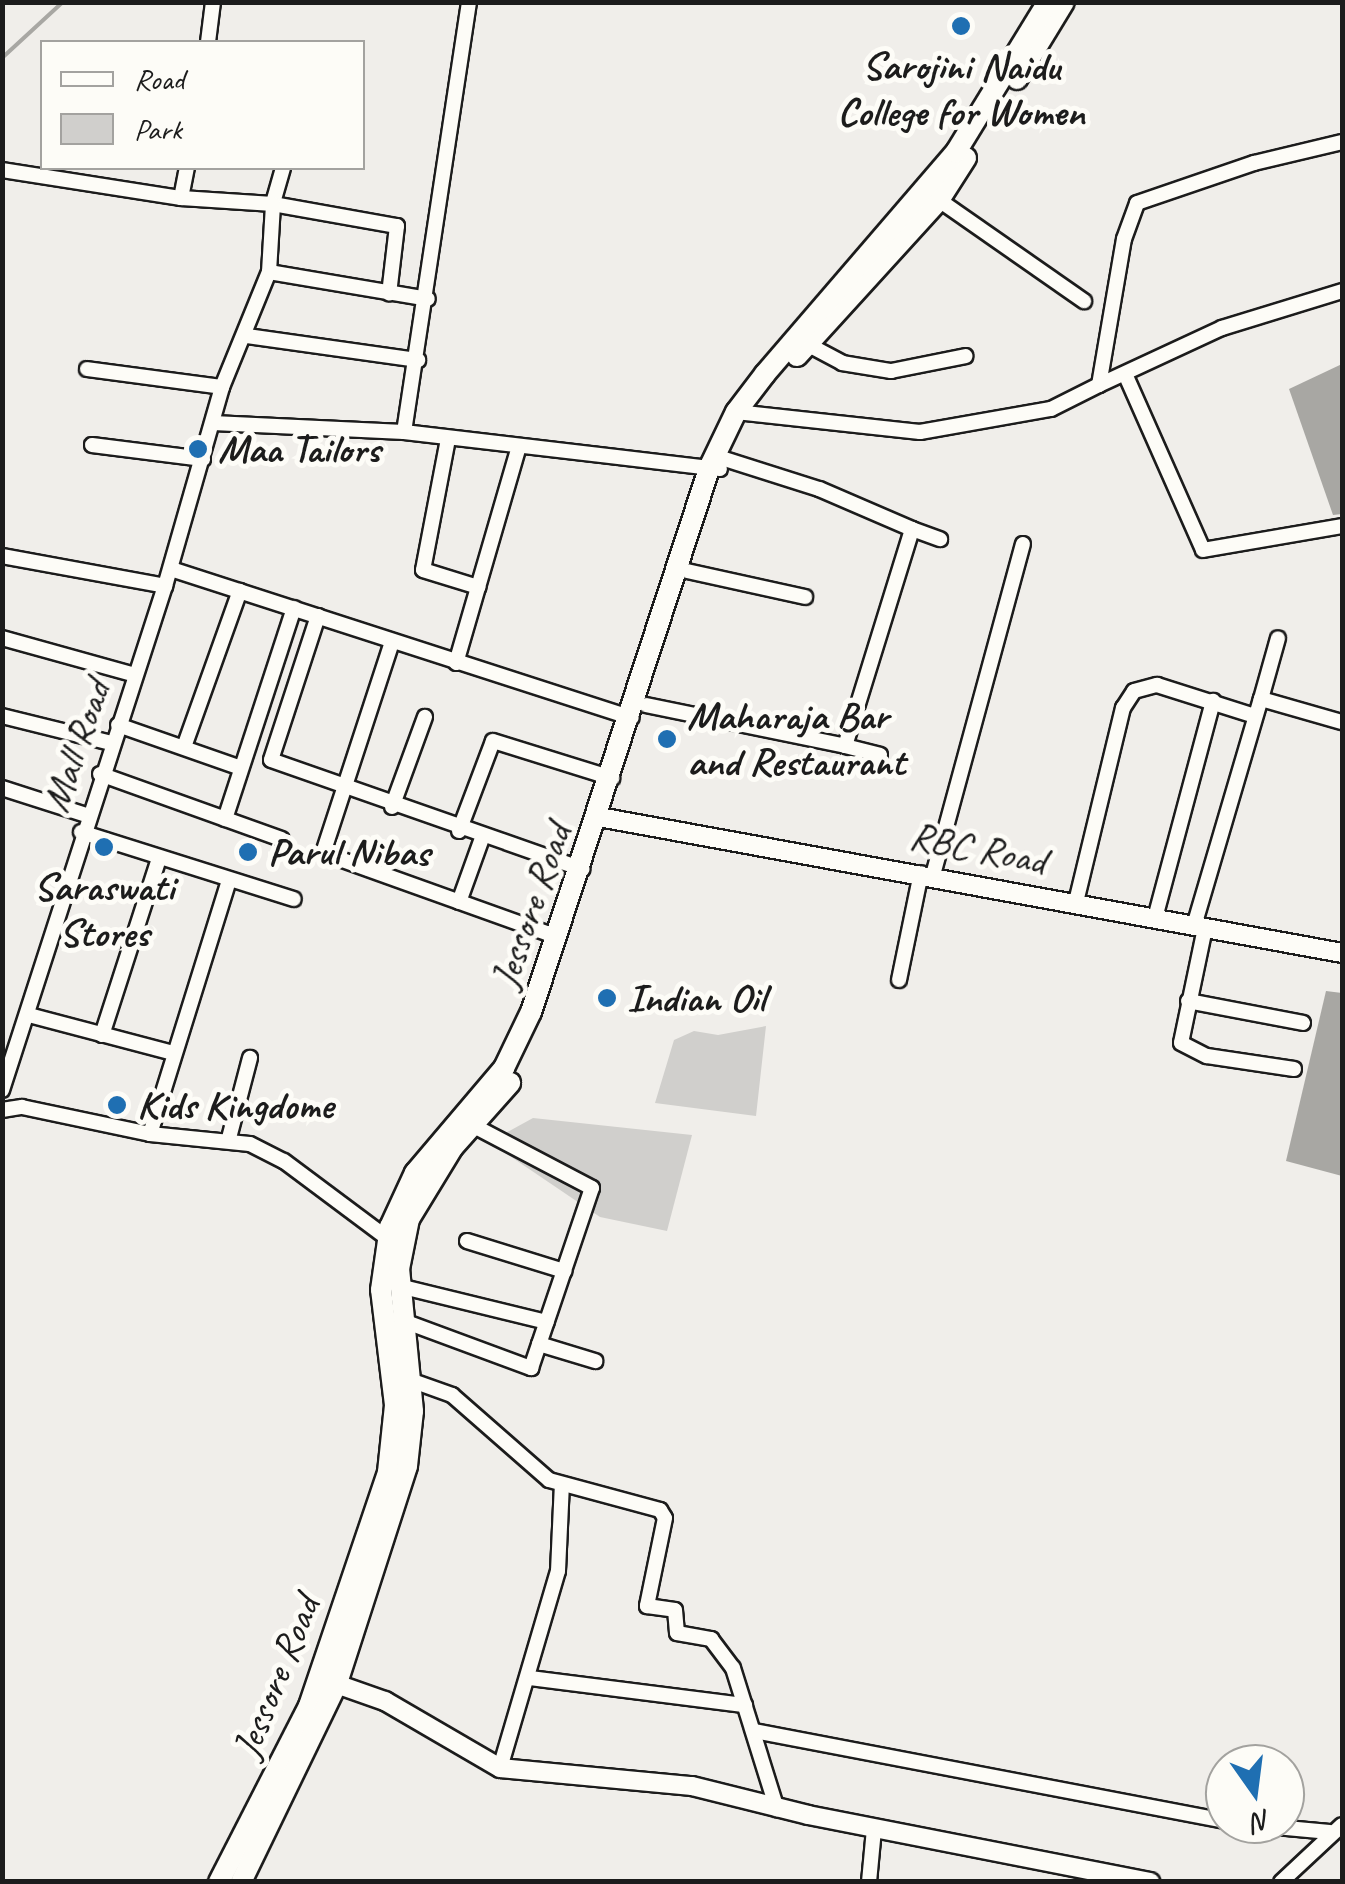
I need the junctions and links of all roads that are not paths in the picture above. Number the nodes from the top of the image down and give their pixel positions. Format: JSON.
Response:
{"nodes":[{"id":1,"x":212,"y":2,"type":"edge"},
{"id":2,"x":470,"y":2,"type":"edge"},
{"id":3,"x":1048,"y":2,"type":"edge"},
{"id":4,"x":1064,"y":2,"type":"edge"},
{"id":5,"x":208,"y":40,"type":"edge"},
{"id":6,"x":1342,"y":142,"type":"edge"},
{"id":7,"x":2,"y":170,"type":"edge"},
{"id":8,"x":186,"y":170,"type":"edge"},
{"id":9,"x":282,"y":170,"type":"edge"},
{"id":10,"x":182,"y":198,"type":"junction"},
{"id":11,"x":939,"y":200,"type":"junction"},
{"id":12,"x":273,"y":204,"type":"junction"},
{"id":13,"x":269,"y":272,"type":"junction"},
{"id":14,"x":1342,"y":291,"type":"edge"},
{"id":15,"x":389,"y":294,"type":"junction"},
{"id":16,"x":428,"y":299,"type":"junction"},
{"id":17,"x":1084,"y":301,"type":"dead end"},
{"id":18,"x":247,"y":336,"type":"junction"},
{"id":19,"x":807,"y":344,"type":"junction"},
{"id":20,"x":966,"y":356,"type":"dead end"},
{"id":21,"x":418,"y":360,"type":"junction"},
{"id":22,"x":88,"y":369,"type":"dead end"},
{"id":23,"x":1126,"y":376,"type":"junction"},
{"id":24,"x":1099,"y":385,"type":"junction"},
{"id":25,"x":222,"y":387,"type":"junction"},
{"id":26,"x":740,"y":413,"type":"junction"},
{"id":27,"x":213,"y":422,"type":"junction"},
{"id":28,"x":404,"y":432,"type":"junction"},
{"id":29,"x":448,"y":439,"type":"junction"},
{"id":30,"x":92,"y":445,"type":"dead end"},
{"id":31,"x":518,"y":450,"type":"junction"},
{"id":32,"x":203,"y":459,"type":"junction"},
{"id":33,"x":717,"y":463,"type":"junction"},
{"id":34,"x":1342,"y":526,"type":"edge"},
{"id":35,"x":912,"y":529,"type":"junction"},
{"id":36,"x":940,"y":539,"type":"dead end"},
{"id":37,"x":1023,"y":544,"type":"dead end"},
{"id":38,"x":2,"y":556,"type":"edge"},
{"id":39,"x":170,"y":569,"type":"junction"},
{"id":40,"x":688,"y":572,"type":"junction"},
{"id":41,"x":166,"y":586,"type":"junction"},
{"id":42,"x":478,"y":587,"type":"junction"},
{"id":43,"x":240,"y":592,"type":"junction"},
{"id":44,"x":805,"y":596,"type":"dead end"},
{"id":45,"x":294,"y":608,"type":"junction"},
{"id":46,"x":318,"y":616,"type":"junction"},
{"id":47,"x":2,"y":638,"type":"edge"},
{"id":48,"x":1278,"y":638,"type":"dead end"},
{"id":49,"x":392,"y":642,"type":"junction"},
{"id":50,"x":456,"y":663,"type":"junction"},
{"id":51,"x":135,"y":675,"type":"junction"},
{"id":52,"x":1261,"y":698,"type":"junction"},
{"id":53,"x":1212,"y":702,"type":"junction"},
{"id":54,"x":638,"y":712,"type":"junction"},
{"id":55,"x":2,"y":716,"type":"edge"},
{"id":56,"x":1254,"y":716,"type":"junction"},
{"id":57,"x":426,"y":717,"type":"dead end"},
{"id":58,"x":1342,"y":722,"type":"edge"},
{"id":59,"x":118,"y":725,"type":"junction"},
{"id":60,"x":111,"y":743,"type":"junction"},
{"id":61,"x":844,"y":746,"type":"junction"},
{"id":62,"x":184,"y":747,"type":"junction"},
{"id":63,"x":880,"y":754,"type":"dead end"},
{"id":64,"x":241,"y":768,"type":"junction"},
{"id":65,"x":100,"y":774,"type":"junction"},
{"id":66,"x":612,"y":778,"type":"junction"},
{"id":67,"x":345,"y":786,"type":"junction"},
{"id":68,"x":2,"y":788,"type":"edge"},
{"id":69,"x":392,"y":806,"type":"junction"},
{"id":70,"x":86,"y":815,"type":"junction"},
{"id":71,"x":225,"y":818,"type":"junction"},
{"id":72,"x":605,"y":818,"type":"junction"},
{"id":73,"x":460,"y":831,"type":"junction"},
{"id":74,"x":81,"y":832,"type":"junction"},
{"id":75,"x":482,"y":838,"type":"junction"},
{"id":76,"x":282,"y":839,"type":"dead end"},
{"id":77,"x":159,"y":859,"type":"junction"},
{"id":78,"x":582,"y":869,"type":"junction"},
{"id":79,"x":927,"y":874,"type":"junction"},
{"id":80,"x":229,"y":880,"type":"junction"},
{"id":81,"x":294,"y":899,"type":"dead end"},
{"id":82,"x":459,"y":902,"type":"junction"},
{"id":83,"x":1076,"y":902,"type":"junction"},
{"id":84,"x":1156,"y":918,"type":"junction"},
{"id":85,"x":1200,"y":927,"type":"junction"},
{"id":86,"x":558,"y":938,"type":"junction"},
{"id":87,"x":1342,"y":953,"type":"edge"},
{"id":88,"x":900,"y":980,"type":"dead end"},
{"id":89,"x":1188,"y":1001,"type":"junction"},
{"id":90,"x":28,"y":1016,"type":"junction"},
{"id":91,"x":1303,"y":1023,"type":"dead end"},
{"id":92,"x":102,"y":1035,"type":"junction"},
{"id":93,"x":173,"y":1054,"type":"junction"},
{"id":94,"x":250,"y":1058,"type":"dead end"},
{"id":95,"x":1294,"y":1069,"type":"dead end"},
{"id":96,"x":7,"y":1076,"type":"edge"},
{"id":97,"x":22,"y":1107,"type":"junction"},
{"id":98,"x":2,"y":1110,"type":"edge"},
{"id":99,"x":472,"y":1126,"type":"junction"},
{"id":100,"x":150,"y":1134,"type":"junction"},
{"id":101,"x":229,"y":1138,"type":"junction"},
{"id":102,"x":467,"y":1241,"type":"dead end"},
{"id":103,"x":393,"y":1244,"type":"junction"},
{"id":104,"x":564,"y":1271,"type":"junction"},
{"id":105,"x":399,"y":1286,"type":"junction"},
{"id":106,"x":402,"y":1320,"type":"junction"},
{"id":107,"x":547,"y":1322,"type":"junction"},
{"id":108,"x":539,"y":1344,"type":"junction"},
{"id":109,"x":595,"y":1360,"type":"dead end"},
{"id":110,"x":410,"y":1380,"type":"junction"},
{"id":111,"x":562,"y":1484,"type":"junction"},
{"id":112,"x":530,"y":1678,"type":"junction"},
{"id":113,"x":328,"y":1681,"type":"junction"},
{"id":114,"x":745,"y":1705,"type":"junction"},
{"id":115,"x":754,"y":1731,"type":"junction"},
{"id":116,"x":500,"y":1768,"type":"junction"},
{"id":117,"x":777,"y":1808,"type":"junction"},
{"id":118,"x":1205,"y":1816,"type":"edge"},
{"id":119,"x":1305,"y":1827,"type":"edge"},
{"id":120,"x":874,"y":1829,"type":"junction"},
{"id":121,"x":1336,"y":1829,"type":"edge"},
{"id":122,"x":219,"y":1882,"type":"edge"},
{"id":123,"x":241,"y":1882,"type":"edge"},
{"id":124,"x":869,"y":1882,"type":"edge"},
{"id":125,"x":1150,"y":1882,"type":"edge"},
{"id":126,"x":1280,"y":1882,"type":"edge"}],
"edges":[{"from":1,"to":5,"type":"street"},
{"from":2,"to":16,"type":"street"},
{"from":3,"to":26,"type":"main road","name":"Jessore Road"},
{"from":4,"to":11,"type":"main road","name":"Jessore Road"},
{"from":6,"to":24,"type":"street"},
{"from":7,"to":10,"type":"street"},
{"from":8,"to":10,"type":"street"},
{"from":9,"to":12,"type":"street","name":"Mall Road"},
{"from":10,"to":12,"type":"street"},
{"from":11,"to":17,"type":"street"},
{"from":11,"to":19,"type":"main road","name":"Jessore Road"},
{"from":12,"to":13,"type":"street","name":"Mall Road"},
{"from":12,"to":15,"type":"street"},
{"from":13,"to":15,"type":"street"},
{"from":13,"to":18,"type":"street","name":"Mall Road"},
{"from":14,"to":23,"type":"street"},
{"from":15,"to":16,"type":"street"},
{"from":16,"to":21,"type":"street"},
{"from":18,"to":21,"type":"street"},
{"from":18,"to":25,"type":"street","name":"Mall Road"},
{"from":19,"to":20,"type":"street"},
{"from":19,"to":26,"type":"main road","name":"Jessore Road"},
{"from":21,"to":28,"type":"street"},
{"from":22,"to":25,"type":"street"},
{"from":23,"to":24,"type":"street"},
{"from":23,"to":34,"type":"street"},
{"from":24,"to":26,"type":"street"},
{"from":25,"to":27,"type":"street","name":"Mall Road"},
{"from":26,"to":33,"type":"main road","name":"Jessore Road"},
{"from":27,"to":28,"type":"street"},
{"from":27,"to":32,"type":"street","name":"Mall Road"},
{"from":28,"to":29,"type":"street"},
{"from":29,"to":31,"type":"street"},
{"from":29,"to":42,"type":"street"},
{"from":30,"to":32,"type":"street"},
{"from":31,"to":33,"type":"street"},
{"from":31,"to":42,"type":"street"},
{"from":32,"to":39,"type":"street","name":"Mall Road"},
{"from":33,"to":35,"type":"street"},
{"from":33,"to":40,"type":"main road","name":"Jessore Road"},
{"from":33,"to":54,"type":"main road","name":"Jessore Road"},
{"from":35,"to":36,"type":"street"},
{"from":35,"to":61,"type":"street"},
{"from":37,"to":79,"type":"street"},
{"from":38,"to":41,"type":"street"},
{"from":39,"to":41,"type":"street","name":"Mall Road"},
{"from":39,"to":43,"type":"street"},
{"from":40,"to":44,"type":"street"},
{"from":40,"to":54,"type":"main road","name":"Jessore Road"},
{"from":41,"to":51,"type":"street","name":"Mall Road"},
{"from":42,"to":50,"type":"street"},
{"from":43,"to":45,"type":"street"},
{"from":43,"to":62,"type":"street"},
{"from":45,"to":46,"type":"street"},
{"from":45,"to":64,"type":"street"},
{"from":46,"to":49,"type":"street"},
{"from":46,"to":67,"type":"street"},
{"from":47,"to":51,"type":"street"},
{"from":48,"to":52,"type":"street"},
{"from":49,"to":50,"type":"street"},
{"from":49,"to":67,"type":"street"},
{"from":50,"to":54,"type":"street"},
{"from":51,"to":59,"type":"street","name":"Mall Road"},
{"from":52,"to":56,"type":"street"},
{"from":52,"to":58,"type":"street"},
{"from":53,"to":56,"type":"street"},
{"from":53,"to":83,"type":"street"},
{"from":53,"to":84,"type":"street"},
{"from":54,"to":61,"type":"street"},
{"from":54,"to":66,"type":"main road","name":"Jessore Road"},
{"from":54,"to":72,"type":"main road","name":"Jessore Road"},
{"from":55,"to":60,"type":"street"},
{"from":56,"to":85,"type":"street"},
{"from":57,"to":69,"type":"street"},
{"from":59,"to":60,"type":"street","name":"Mall Road"},
{"from":59,"to":62,"type":"street"},
{"from":60,"to":65,"type":"street","name":"Mall Road"},
{"from":61,"to":63,"type":"street"},
{"from":62,"to":64,"type":"street"},
{"from":64,"to":71,"type":"street"},
{"from":65,"to":70,"type":"street","name":"Mall Road"},
{"from":65,"to":71,"type":"street"},
{"from":66,"to":72,"type":"main road","name":"Jessore Road"},
{"from":66,"to":73,"type":"street"},
{"from":67,"to":69,"type":"street"},
{"from":67,"to":82,"type":"street"},
{"from":68,"to":70,"type":"street"},
{"from":69,"to":73,"type":"street"},
{"from":70,"to":74,"type":"street","name":"Mall Road"},
{"from":71,"to":76,"type":"street"},
{"from":72,"to":78,"type":"main road","name":"Jessore Road"},
{"from":72,"to":79,"type":"street","name":"RBC Road"},
{"from":72,"to":99,"type":"main road","name":"Jessore Road"},
{"from":73,"to":75,"type":"street"},
{"from":74,"to":77,"type":"street"},
{"from":74,"to":90,"type":"street","name":"Mall Road"},
{"from":75,"to":78,"type":"street"},
{"from":75,"to":82,"type":"street"},
{"from":77,"to":80,"type":"street"},
{"from":77,"to":92,"type":"street"},
{"from":78,"to":86,"type":"main road","name":"Jessore Road"},
{"from":79,"to":83,"type":"street","name":"RBC Road"},
{"from":79,"to":88,"type":"street"},
{"from":80,"to":81,"type":"street"},
{"from":80,"to":93,"type":"street"},
{"from":82,"to":86,"type":"street"},
{"from":83,"to":84,"type":"street","name":"RBC Road"},
{"from":84,"to":85,"type":"street","name":"RBC Road"},
{"from":85,"to":87,"type":"street","name":"RBC Road"},
{"from":85,"to":89,"type":"street"},
{"from":86,"to":103,"type":"main road","name":"Jessore Road"},
{"from":89,"to":91,"type":"street"},
{"from":89,"to":95,"type":"street"},
{"from":90,"to":92,"type":"street"},
{"from":90,"to":96,"type":"street","name":"Mall Road"},
{"from":92,"to":93,"type":"street"},
{"from":93,"to":100,"type":"street"},
{"from":94,"to":101,"type":"street"},
{"from":96,"to":97,"type":"street"},
{"from":97,"to":98,"type":"street"},
{"from":97,"to":100,"type":"street"},
{"from":99,"to":103,"type":"main road","name":"Jessore Road"},
{"from":99,"to":104,"type":"street"},
{"from":100,"to":101,"type":"street"},
{"from":101,"to":103,"type":"street"},
{"from":102,"to":104,"type":"street"},
{"from":103,"to":105,"type":"main road","name":"Jessore Road"},
{"from":103,"to":113,"type":"main road","name":"Jessore Road"},
{"from":104,"to":107,"type":"street"},
{"from":105,"to":106,"type":"main road","name":"Jessore Road"},
{"from":105,"to":107,"type":"street"},
{"from":106,"to":108,"type":"street"},
{"from":106,"to":110,"type":"main road","name":"Jessore Road"},
{"from":107,"to":108,"type":"street"},
{"from":108,"to":109,"type":"street"},
{"from":110,"to":111,"type":"street"},
{"from":110,"to":113,"type":"main road","name":"Jessore Road"},
{"from":111,"to":112,"type":"street"},
{"from":111,"to":114,"type":"street"},
{"from":112,"to":114,"type":"street"},
{"from":112,"to":116,"type":"street"},
{"from":113,"to":116,"type":"street"},
{"from":113,"to":122,"type":"main road","name":"Jessore Road"},
{"from":113,"to":123,"type":"main road","name":"Jessore Road"},
{"from":114,"to":115,"type":"street"},
{"from":115,"to":117,"type":"street"},
{"from":115,"to":118,"type":"street"},
{"from":116,"to":117,"type":"street"},
{"from":117,"to":120,"type":"street"},
{"from":119,"to":121,"type":"street"},
{"from":120,"to":124,"type":"street"},
{"from":120,"to":125,"type":"street"},
{"from":121,"to":126,"type":"street"}]}
